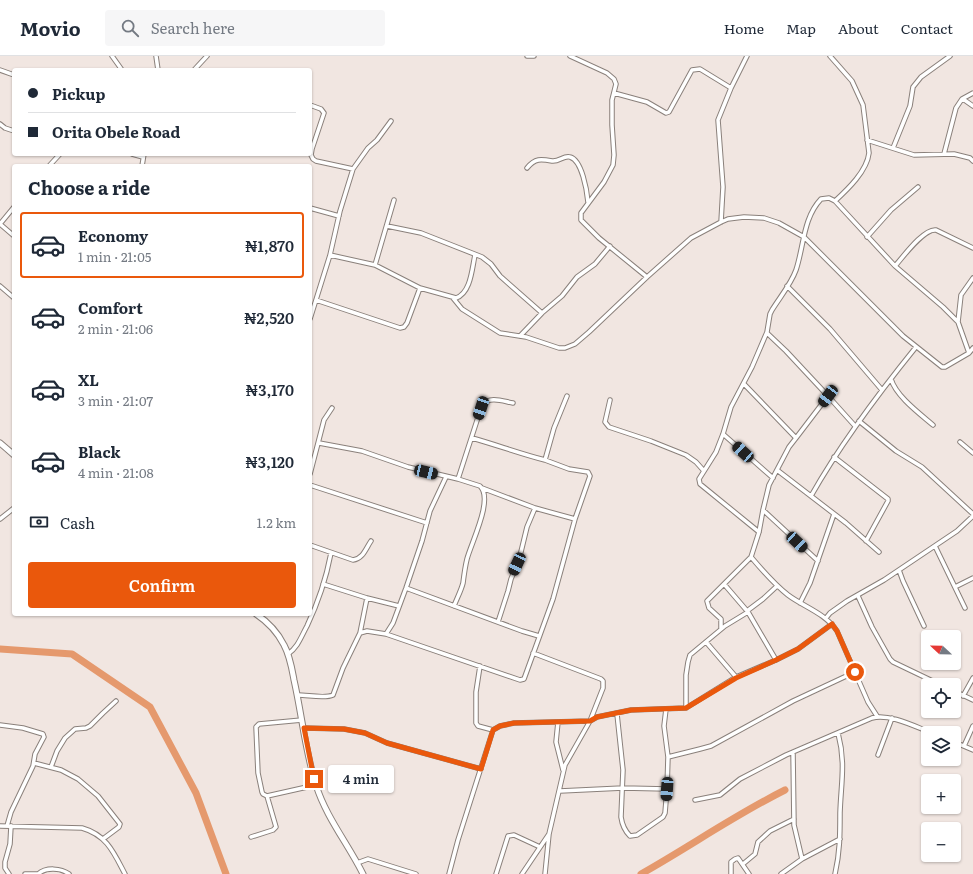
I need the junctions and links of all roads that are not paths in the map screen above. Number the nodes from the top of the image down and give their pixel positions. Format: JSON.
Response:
{"nodes":[{"id":1,"x":112,"y":56,"type":"edge"},
{"id":2,"x":156,"y":56,"type":"edge"},
{"id":3,"x":207,"y":56,"type":"edge"},
{"id":4,"x":527,"y":56,"type":"edge"},
{"id":5,"x":534,"y":56,"type":"edge"},
{"id":6,"x":570,"y":56,"type":"edge"},
{"id":7,"x":747,"y":56,"type":"edge"},
{"id":8,"x":830,"y":56,"type":"edge"},
{"id":9,"x":950,"y":56,"type":"edge"},
{"id":10,"x":121,"y":68,"type":"edge"},
{"id":11,"x":158,"y":68,"type":"edge"},
{"id":12,"x":196,"y":68,"type":"edge"},
{"id":13,"x":0,"y":70,"type":"edge"},
{"id":14,"x":12,"y":74,"type":"edge"},
{"id":15,"x":731,"y":88,"type":"junction"},
{"id":16,"x":614,"y":93,"type":"junction"},
{"id":17,"x":973,"y":93,"type":"edge"},
{"id":18,"x":963,"y":99,"type":"junction"},
{"id":19,"x":312,"y":106,"type":"edge"},
{"id":20,"x":973,"y":106,"type":"edge"},
{"id":21,"x":391,"y":121,"type":"dead end"},
{"id":22,"x":0,"y":124,"type":"edge"},
{"id":23,"x":12,"y":130,"type":"edge"},
{"id":24,"x":867,"y":140,"type":"junction"},
{"id":25,"x":893,"y":148,"type":"junction"},
{"id":26,"x":312,"y":149,"type":"edge"},
{"id":27,"x":944,"y":154,"type":"junction"},
{"id":28,"x":58,"y":156,"type":"edge"},
{"id":29,"x":311,"y":156,"type":"edge"},
{"id":30,"x":973,"y":161,"type":"edge"},
{"id":31,"x":51,"y":164,"type":"edge"},
{"id":32,"x":528,"y":168,"type":"dead end"},
{"id":33,"x":353,"y":169,"type":"junction"},
{"id":34,"x":918,"y":187,"type":"dead end"},
{"id":35,"x":394,"y":200,"type":"dead end"},
{"id":36,"x":835,"y":201,"type":"junction"},
{"id":37,"x":588,"y":202,"type":"junction"},
{"id":38,"x":12,"y":209,"type":"edge"},
{"id":39,"x":312,"y":209,"type":"edge"},
{"id":40,"x":339,"y":216,"type":"junction"},
{"id":41,"x":720,"y":222,"type":"junction"},
{"id":42,"x":0,"y":224,"type":"edge"},
{"id":43,"x":387,"y":226,"type":"junction"},
{"id":44,"x":12,"y":234,"type":"edge"},
{"id":45,"x":867,"y":237,"type":"junction"},
{"id":46,"x":804,"y":238,"type":"junction"},
{"id":47,"x":610,"y":246,"type":"junction"},
{"id":48,"x":973,"y":248,"type":"edge"},
{"id":49,"x":330,"y":254,"type":"junction"},
{"id":50,"x":475,"y":255,"type":"junction"},
{"id":51,"x":375,"y":265,"type":"junction"},
{"id":52,"x":895,"y":266,"type":"junction"},
{"id":53,"x":647,"y":277,"type":"junction"},
{"id":54,"x":973,"y":278,"type":"edge"},
{"id":55,"x":0,"y":286,"type":"edge"},
{"id":56,"x":787,"y":286,"type":"junction"},
{"id":57,"x":420,"y":288,"type":"junction"},
{"id":58,"x":12,"y":296,"type":"edge"},
{"id":59,"x":453,"y":298,"type":"junction"},
{"id":60,"x":316,"y":300,"type":"junction"},
{"id":61,"x":312,"y":313,"type":"edge"},
{"id":62,"x":542,"y":313,"type":"junction"},
{"id":63,"x":958,"y":322,"type":"junction"},
{"id":64,"x":767,"y":333,"type":"junction"},
{"id":65,"x":520,"y":336,"type":"junction"},
{"id":66,"x":916,"y":346,"type":"junction"},
{"id":67,"x":973,"y":348,"type":"edge"},
{"id":68,"x":969,"y":353,"type":"junction"},
{"id":69,"x":890,"y":379,"type":"junction"},
{"id":70,"x":744,"y":384,"type":"junction"},
{"id":71,"x":886,"y":385,"type":"junction"},
{"id":72,"x":893,"y":387,"type":"junction"},
{"id":73,"x":882,"y":390,"type":"junction"},
{"id":74,"x":567,"y":396,"type":"dead end"},
{"id":75,"x":828,"y":396,"type":"junction"},
{"id":76,"x":610,"y":400,"type":"dead end"},
{"id":77,"x":513,"y":403,"type":"dead end"},
{"id":78,"x":332,"y":408,"type":"dead end"},
{"id":79,"x":859,"y":421,"type":"junction"},
{"id":80,"x":933,"y":425,"type":"dead end"},
{"id":81,"x":855,"y":426,"type":"junction"},
{"id":82,"x":723,"y":434,"type":"junction"},
{"id":83,"x":472,"y":438,"type":"junction"},
{"id":84,"x":796,"y":438,"type":"junction"},
{"id":85,"x":960,"y":442,"type":"dead end"},
{"id":86,"x":0,"y":443,"type":"edge"},
{"id":87,"x":319,"y":443,"type":"junction"},
{"id":88,"x":12,"y":453,"type":"edge"},
{"id":89,"x":973,"y":453,"type":"edge"},
{"id":90,"x":834,"y":457,"type":"junction"},
{"id":91,"x":546,"y":460,"type":"junction"},
{"id":92,"x":312,"y":467,"type":"edge"},
{"id":93,"x":777,"y":470,"type":"junction"},
{"id":94,"x":704,"y":471,"type":"junction"},
{"id":95,"x":446,"y":477,"type":"junction"},
{"id":96,"x":772,"y":478,"type":"junction"},
{"id":97,"x":458,"y":479,"type":"junction"},
{"id":98,"x":312,"y":486,"type":"edge"},
{"id":99,"x":482,"y":488,"type":"junction"},
{"id":100,"x":811,"y":496,"type":"junction"},
{"id":101,"x":535,"y":508,"type":"junction"},
{"id":102,"x":12,"y":510,"type":"edge"},
{"id":103,"x":763,"y":510,"type":"junction"},
{"id":104,"x":834,"y":514,"type":"junction"},
{"id":105,"x":973,"y":515,"type":"edge"},
{"id":106,"x":0,"y":519,"type":"edge"},
{"id":107,"x":576,"y":519,"type":"junction"},
{"id":108,"x":427,"y":523,"type":"junction"},
{"id":109,"x":759,"y":532,"type":"junction"},
{"id":110,"x":866,"y":540,"type":"junction"},
{"id":111,"x":371,"y":541,"type":"dead end"},
{"id":112,"x":312,"y":546,"type":"edge"},
{"id":113,"x":935,"y":546,"type":"junction"},
{"id":114,"x":879,"y":552,"type":"dead end"},
{"id":115,"x":331,"y":553,"type":"junction"},
{"id":116,"x":751,"y":557,"type":"junction"},
{"id":117,"x":818,"y":561,"type":"junction"},
{"id":118,"x":899,"y":570,"type":"junction"},
{"id":119,"x":973,"y":578,"type":"edge"},
{"id":120,"x":323,"y":584,"type":"junction"},
{"id":121,"x":724,"y":584,"type":"junction"},
{"id":122,"x":777,"y":586,"type":"junction"},
{"id":123,"x":955,"y":587,"type":"junction"},
{"id":124,"x":406,"y":588,"type":"junction"},
{"id":125,"x":858,"y":596,"type":"junction"},
{"id":126,"x":367,"y":598,"type":"junction"},
{"id":127,"x":800,"y":603,"type":"junction"},
{"id":128,"x":399,"y":606,"type":"junction"},
{"id":129,"x":454,"y":606,"type":"junction"},
{"id":130,"x":965,"y":608,"type":"dead end"},
{"id":131,"x":747,"y":612,"type":"junction"},
{"id":132,"x":260,"y":616,"type":"edge"},
{"id":133,"x":826,"y":618,"type":"junction"},
{"id":134,"x":498,"y":622,"type":"junction"},
{"id":135,"x":832,"y":624,"type":"junction"},
{"id":136,"x":924,"y":626,"type":"dead end"},
{"id":137,"x":721,"y":629,"type":"junction"},
{"id":138,"x":360,"y":633,"type":"junction"},
{"id":139,"x":386,"y":634,"type":"junction"},
{"id":140,"x":540,"y":636,"type":"junction"},
{"id":141,"x":706,"y":642,"type":"junction"},
{"id":142,"x":533,"y":653,"type":"junction"},
{"id":143,"x":288,"y":654,"type":"junction"},
{"id":144,"x":776,"y":660,"type":"junction"},
{"id":145,"x":480,"y":666,"type":"junction"},
{"id":146,"x":855,"y":672,"type":"junction"},
{"id":147,"x":736,"y":678,"type":"junction"},
{"id":148,"x":927,"y":678,"type":"edge"},
{"id":149,"x":973,"y":678,"type":"edge"},
{"id":150,"x":298,"y":695,"type":"junction"},
{"id":151,"x":963,"y":696,"type":"joint"},
{"id":152,"x":973,"y":700,"type":"edge"},
{"id":153,"x":116,"y":701,"type":"dead end"},
{"id":154,"x":686,"y":708,"type":"junction"},
{"id":155,"x":666,"y":709,"type":"junction"},
{"id":156,"x":617,"y":714,"type":"junction"},
{"id":157,"x":877,"y":716,"type":"junction"},
{"id":158,"x":892,"y":718,"type":"junction"},
{"id":159,"x":302,"y":720,"type":"junction"},
{"id":160,"x":590,"y":721,"type":"junction"},
{"id":161,"x":558,"y":722,"type":"junction"},
{"id":162,"x":0,"y":725,"type":"edge"},
{"id":163,"x":973,"y":726,"type":"edge"},
{"id":164,"x":304,"y":728,"type":"junction"},
{"id":165,"x":921,"y":729,"type":"edge"},
{"id":166,"x":493,"y":730,"type":"junction"},
{"id":167,"x":838,"y":733,"type":"junction"},
{"id":168,"x":961,"y":745,"type":"edge"},
{"id":169,"x":964,"y":746,"type":"junction"},
{"id":170,"x":973,"y":750,"type":"edge"},
{"id":171,"x":793,"y":752,"type":"junction"},
{"id":172,"x":878,"y":755,"type":"dead end"},
{"id":173,"x":668,"y":757,"type":"junction"},
{"id":174,"x":34,"y":763,"type":"junction"},
{"id":175,"x":50,"y":767,"type":"junction"},
{"id":176,"x":481,"y":769,"type":"junction"},
{"id":177,"x":563,"y":771,"type":"junction"},
{"id":178,"x":316,"y":785,"type":"junction"},
{"id":179,"x":623,"y":788,"type":"junction"},
{"id":180,"x":667,"y":789,"type":"junction"},
{"id":181,"x":560,"y":791,"type":"junction"},
{"id":182,"x":266,"y":796,"type":"junction"},
{"id":183,"x":696,"y":800,"type":"dead end"},
{"id":184,"x":794,"y":819,"type":"junction"},
{"id":185,"x":0,"y":826,"type":"edge"},
{"id":186,"x":9,"y":826,"type":"junction"},
{"id":187,"x":549,"y":834,"type":"junction"},
{"id":188,"x":251,"y":838,"type":"dead end"},
{"id":189,"x":840,"y":838,"type":"junction"},
{"id":190,"x":103,"y":839,"type":"junction"},
{"id":191,"x":540,"y":847,"type":"junction"},
{"id":192,"x":802,"y":859,"type":"junction"},
{"id":193,"x":357,"y":863,"type":"junction"},
{"id":194,"x":743,"y":864,"type":"junction"},
{"id":195,"x":9,"y":874,"type":"edge"},
{"id":196,"x":25,"y":874,"type":"edge"},
{"id":197,"x":39,"y":874,"type":"edge"},
{"id":198,"x":69,"y":874,"type":"edge"},
{"id":199,"x":125,"y":874,"type":"edge"},
{"id":200,"x":363,"y":874,"type":"edge"},
{"id":201,"x":416,"y":874,"type":"edge"},
{"id":202,"x":449,"y":874,"type":"edge"},
{"id":203,"x":496,"y":874,"type":"edge"},
{"id":204,"x":522,"y":874,"type":"edge"},
{"id":205,"x":545,"y":874,"type":"edge"},
{"id":206,"x":731,"y":874,"type":"edge"},
{"id":207,"x":749,"y":874,"type":"edge"},
{"id":208,"x":781,"y":874,"type":"edge"},
{"id":209,"x":835,"y":874,"type":"edge"}],
"edges":[{"from":1,"to":10,"type":"street"},
{"from":2,"to":11,"type":"street"},
{"from":3,"to":12,"type":"street"},
{"from":4,"to":5,"type":"street"},
{"from":6,"to":16,"type":"street"},
{"from":7,"to":15,"type":"street"},
{"from":8,"to":24,"type":"street"},
{"from":9,"to":25,"type":"street"},
{"from":13,"to":14,"type":"street"},
{"from":15,"to":16,"type":"street"},
{"from":15,"to":41,"type":"street"},
{"from":16,"to":37,"type":"street"},
{"from":17,"to":18,"type":"street"},
{"from":18,"to":20,"type":"street"},
{"from":18,"to":27,"type":"street"},
{"from":19,"to":26,"type":"street"},
{"from":21,"to":33,"type":"street"},
{"from":22,"to":23,"type":"street"},
{"from":24,"to":25,"type":"street"},
{"from":24,"to":36,"type":"street"},
{"from":25,"to":27,"type":"street"},
{"from":27,"to":30,"type":"street"},
{"from":28,"to":31,"type":"street"},
{"from":29,"to":33,"type":"street"},
{"from":32,"to":37,"type":"street"},
{"from":33,"to":40,"type":"street"},
{"from":34,"to":45,"type":"street"},
{"from":35,"to":43,"type":"street"},
{"from":36,"to":45,"type":"street"},
{"from":36,"to":46,"type":"street"},
{"from":37,"to":47,"type":"street"},
{"from":38,"to":42,"type":"street"},
{"from":39,"to":40,"type":"street"},
{"from":40,"to":49,"type":"street"},
{"from":41,"to":46,"type":"street"},
{"from":41,"to":53,"type":"street"},
{"from":42,"to":44,"type":"street"},
{"from":43,"to":50,"type":"street"},
{"from":43,"to":51,"type":"street"},
{"from":45,"to":52,"type":"street"},
{"from":46,"to":56,"type":"street"},
{"from":46,"to":66,"type":"street"},
{"from":47,"to":53,"type":"street"},
{"from":47,"to":62,"type":"street"},
{"from":48,"to":52,"type":"street"},
{"from":49,"to":51,"type":"street"},
{"from":49,"to":60,"type":"street"},
{"from":50,"to":59,"type":"street"},
{"from":50,"to":62,"type":"street"},
{"from":51,"to":57,"type":"street"},
{"from":52,"to":63,"type":"street"},
{"from":53,"to":65,"type":"street"},
{"from":54,"to":63,"type":"street"},
{"from":55,"to":58,"type":"street"},
{"from":56,"to":64,"type":"street"},
{"from":56,"to":73,"type":"street"},
{"from":57,"to":59,"type":"street"},
{"from":57,"to":60,"type":"street"},
{"from":59,"to":65,"type":"street"},
{"from":60,"to":61,"type":"street"},
{"from":62,"to":65,"type":"street"},
{"from":63,"to":68,"type":"street"},
{"from":64,"to":70,"type":"street"},
{"from":64,"to":75,"type":"street"},
{"from":66,"to":68,"type":"street"},
{"from":66,"to":69,"type":"street"},
{"from":67,"to":68,"type":"street"},
{"from":69,"to":71,"type":"street"},
{"from":69,"to":72,"type":"street"},
{"from":70,"to":82,"type":"street"},
{"from":70,"to":84,"type":"street"},
{"from":71,"to":72,"type":"street"},
{"from":71,"to":73,"type":"street"},
{"from":72,"to":80,"type":"street"},
{"from":73,"to":79,"type":"street"},
{"from":74,"to":91,"type":"street"},
{"from":75,"to":81,"type":"street"},
{"from":75,"to":84,"type":"street"},
{"from":76,"to":94,"type":"street"},
{"from":77,"to":83,"type":"street"},
{"from":78,"to":87,"type":"street"},
{"from":79,"to":81,"type":"street"},
{"from":79,"to":105,"type":"street"},
{"from":81,"to":90,"type":"street"},
{"from":82,"to":94,"type":"street"},
{"from":82,"to":96,"type":"street"},
{"from":83,"to":91,"type":"street"},
{"from":83,"to":97,"type":"street"},
{"from":84,"to":93,"type":"street"},
{"from":85,"to":89,"type":"street"},
{"from":86,"to":88,"type":"main road"},
{"from":87,"to":92,"type":"street"},
{"from":87,"to":95,"type":"street"},
{"from":90,"to":100,"type":"street"},
{"from":90,"to":110,"type":"street"},
{"from":91,"to":107,"type":"street"},
{"from":93,"to":96,"type":"street"},
{"from":93,"to":100,"type":"street"},
{"from":94,"to":109,"type":"street"},
{"from":95,"to":97,"type":"street"},
{"from":95,"to":108,"type":"street"},
{"from":96,"to":103,"type":"street"},
{"from":97,"to":99,"type":"street"},
{"from":98,"to":108,"type":"street"},
{"from":99,"to":101,"type":"street"},
{"from":99,"to":129,"type":"street"},
{"from":100,"to":104,"type":"street"},
{"from":101,"to":107,"type":"street"},
{"from":101,"to":134,"type":"street"},
{"from":102,"to":106,"type":"street"},
{"from":103,"to":109,"type":"street"},
{"from":103,"to":117,"type":"street"},
{"from":104,"to":110,"type":"street"},
{"from":104,"to":117,"type":"street"},
{"from":105,"to":113,"type":"street"},
{"from":107,"to":140,"type":"street"},
{"from":108,"to":124,"type":"street"},
{"from":109,"to":116,"type":"street"},
{"from":110,"to":114,"type":"street"},
{"from":111,"to":115,"type":"street"},
{"from":112,"to":115,"type":"street"},
{"from":113,"to":118,"type":"street"},
{"from":113,"to":123,"type":"street"},
{"from":115,"to":120,"type":"street"},
{"from":116,"to":121,"type":"street"},
{"from":116,"to":122,"type":"street"},
{"from":117,"to":127,"type":"street"},
{"from":118,"to":125,"type":"street"},
{"from":118,"to":136,"type":"street"},
{"from":119,"to":123,"type":"street"},
{"from":120,"to":126,"type":"street"},
{"from":120,"to":143,"type":"street"},
{"from":121,"to":131,"type":"street"},
{"from":121,"to":137,"type":"street"},
{"from":122,"to":127,"type":"street"},
{"from":122,"to":131,"type":"street"},
{"from":123,"to":130,"type":"street"},
{"from":124,"to":128,"type":"street"},
{"from":124,"to":129,"type":"street"},
{"from":125,"to":133,"type":"street"},
{"from":125,"to":148,"type":"street"},
{"from":126,"to":128,"type":"street"},
{"from":126,"to":138,"type":"street"},
{"from":127,"to":133,"type":"street"},
{"from":128,"to":139,"type":"street"},
{"from":129,"to":134,"type":"street"},
{"from":131,"to":137,"type":"street"},
{"from":131,"to":144,"type":"street"},
{"from":132,"to":143,"type":"main road"},
{"from":133,"to":135,"type":"street"},
{"from":134,"to":140,"type":"street"},
{"from":135,"to":144,"type":"street"},
{"from":135,"to":146,"type":"street"},
{"from":137,"to":141,"type":"street"},
{"from":138,"to":139,"type":"street"},
{"from":138,"to":150,"type":"street"},
{"from":139,"to":145,"type":"street"},
{"from":140,"to":142,"type":"street"},
{"from":141,"to":147,"type":"street"},
{"from":141,"to":154,"type":"street"},
{"from":142,"to":145,"type":"street"},
{"from":142,"to":160,"type":"street"},
{"from":143,"to":150,"type":"main road"},
{"from":144,"to":147,"type":"street"},
{"from":145,"to":166,"type":"street"},
{"from":146,"to":157,"type":"street"},
{"from":146,"to":173,"type":"street"},
{"from":147,"to":154,"type":"street"},
{"from":149,"to":151,"type":"street"},
{"from":150,"to":159,"type":"main road"},
{"from":151,"to":152,"type":"street"},
{"from":153,"to":175,"type":"street"},
{"from":154,"to":155,"type":"street"},
{"from":155,"to":156,"type":"street"},
{"from":155,"to":173,"type":"street"},
{"from":156,"to":160,"type":"street"},
{"from":156,"to":179,"type":"street"},
{"from":157,"to":158,"type":"street"},
{"from":157,"to":167,"type":"street"},
{"from":158,"to":165,"type":"street"},
{"from":158,"to":172,"type":"street"},
{"from":159,"to":164,"type":"main road"},
{"from":159,"to":182,"type":"street"},
{"from":160,"to":161,"type":"street"},
{"from":160,"to":177,"type":"street"},
{"from":161,"to":166,"type":"street"},
{"from":161,"to":177,"type":"street"},
{"from":162,"to":174,"type":"street"},
{"from":163,"to":169,"type":"street"},
{"from":164,"to":176,"type":"street"},
{"from":164,"to":178,"type":"main road"},
{"from":166,"to":176,"type":"street"},
{"from":167,"to":171,"type":"street"},
{"from":167,"to":189,"type":"street"},
{"from":168,"to":169,"type":"street"},
{"from":169,"to":170,"type":"street"},
{"from":171,"to":183,"type":"street"},
{"from":171,"to":184,"type":"street"},
{"from":173,"to":180,"type":"street"},
{"from":174,"to":175,"type":"street"},
{"from":174,"to":186,"type":"street"},
{"from":175,"to":190,"type":"street"},
{"from":176,"to":202,"type":"street"},
{"from":177,"to":181,"type":"street"},
{"from":178,"to":182,"type":"street"},
{"from":178,"to":193,"type":"main road"},
{"from":179,"to":180,"type":"street"},
{"from":179,"to":180,"type":"street"},
{"from":179,"to":181,"type":"street"},
{"from":181,"to":187,"type":"street"},
{"from":182,"to":188,"type":"street"},
{"from":184,"to":192,"type":"street"},
{"from":184,"to":194,"type":"street"},
{"from":185,"to":186,"type":"street"},
{"from":186,"to":190,"type":"street"},
{"from":186,"to":195,"type":"street"},
{"from":187,"to":191,"type":"street"},
{"from":187,"to":205,"type":"street"},
{"from":189,"to":192,"type":"street"},
{"from":189,"to":209,"type":"street"},
{"from":190,"to":199,"type":"street"},
{"from":191,"to":203,"type":"street"},
{"from":191,"to":204,"type":"street"},
{"from":192,"to":208,"type":"street"},
{"from":193,"to":200,"type":"main road"},
{"from":193,"to":201,"type":"street"},
{"from":194,"to":206,"type":"street"},
{"from":194,"to":207,"type":"street"},
{"from":196,"to":197,"type":"street"},
{"from":197,"to":198,"type":"street"}]}
